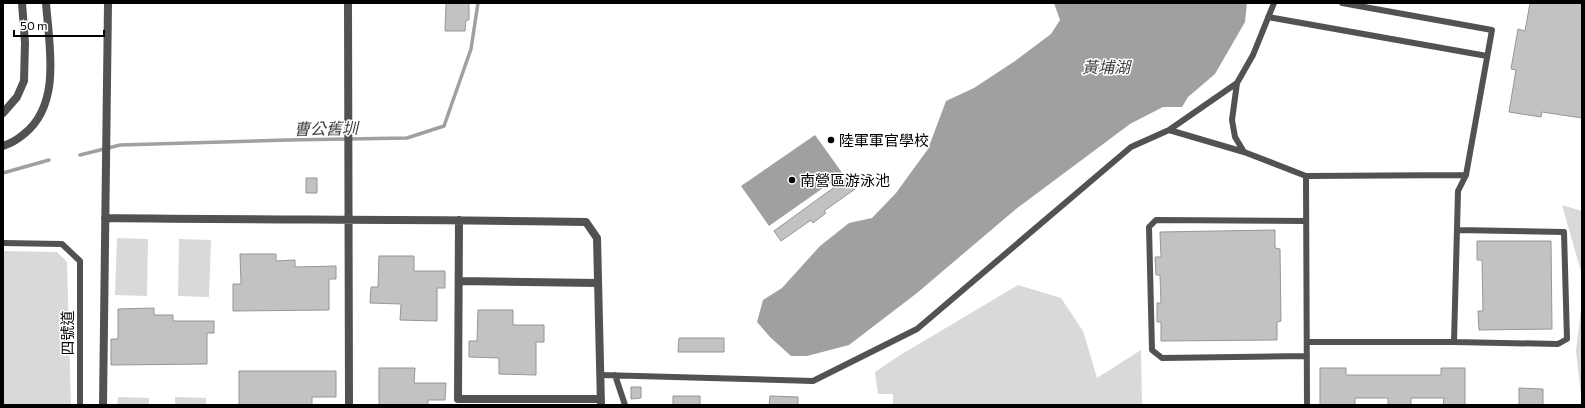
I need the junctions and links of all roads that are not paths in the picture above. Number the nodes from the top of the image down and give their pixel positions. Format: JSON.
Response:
{"nodes":[{"id":1,"x":22,"y":3,"type":"edge"},
{"id":2,"x":46,"y":3,"type":"edge"},
{"id":3,"x":108,"y":3,"type":"edge"},
{"id":4,"x":348,"y":3,"type":"edge"},
{"id":5,"x":1274,"y":3,"type":"edge"},
{"id":6,"x":1342,"y":3,"type":"edge"},
{"id":7,"x":1268,"y":17,"type":"junction"},
{"id":8,"x":1487,"y":56,"type":"junction"},
{"id":9,"x":1237,"y":83,"type":"junction"},
{"id":10,"x":3,"y":113,"type":"edge"},
{"id":11,"x":1169,"y":130,"type":"junction"},
{"id":12,"x":3,"y":146,"type":"edge"},
{"id":13,"x":1244,"y":152,"type":"junction"},
{"id":14,"x":1466,"y":175,"type":"junction"},
{"id":15,"x":1306,"y":176,"type":"junction"},
{"id":16,"x":105,"y":218,"type":"junction"},
{"id":17,"x":348,"y":220,"type":"junction"},
{"id":18,"x":459,"y":220,"type":"junction"},
{"id":19,"x":1306,"y":221,"type":"junction"},
{"id":20,"x":1457,"y":230,"type":"junction"},
{"id":21,"x":3,"y":243,"type":"edge"},
{"id":22,"x":460,"y":281,"type":"junction"},
{"id":23,"x":598,"y":282,"type":"junction"},
{"id":24,"x":1307,"y":342,"type":"junction"},
{"id":25,"x":1454,"y":342,"type":"junction"},
{"id":26,"x":1307,"y":356,"type":"junction"},
{"id":27,"x":601,"y":375,"type":"junction"},
{"id":28,"x":615,"y":375,"type":"junction"},
{"id":29,"x":601,"y":402,"type":"edge"},
{"id":30,"x":80,"y":405,"type":"edge"},
{"id":31,"x":103,"y":405,"type":"edge"},
{"id":32,"x":349,"y":405,"type":"edge"},
{"id":33,"x":625,"y":405,"type":"edge"},
{"id":34,"x":1307,"y":405,"type":"edge"}],
"edges":[{"from":1,"to":10,"type":"street"},
{"from":2,"to":12,"type":"street"},
{"from":3,"to":16,"type":"street"},
{"from":4,"to":17,"type":"street"},
{"from":5,"to":7,"type":"lane"},
{"from":6,"to":8,"type":"lane"},
{"from":7,"to":8,"type":"lane"},
{"from":7,"to":9,"type":"lane"},
{"from":8,"to":14,"type":"lane"},
{"from":9,"to":11,"type":"lane"},
{"from":9,"to":13,"type":"lane"},
{"from":11,"to":13,"type":"lane"},
{"from":11,"to":28,"type":"lane"},
{"from":13,"to":15,"type":"lane"},
{"from":14,"to":15,"type":"lane"},
{"from":14,"to":20,"type":"lane"},
{"from":15,"to":19,"type":"lane"},
{"from":16,"to":17,"type":"street"},
{"from":16,"to":31,"type":"street"},
{"from":17,"to":18,"type":"street"},
{"from":17,"to":32,"type":"street"},
{"from":18,"to":22,"type":"street"},
{"from":18,"to":23,"type":"street"},
{"from":19,"to":24,"type":"lane"},
{"from":19,"to":26,"type":"lane"},
{"from":20,"to":25,"type":"lane"},
{"from":20,"to":25,"type":"lane"},
{"from":21,"to":30,"type":"lane","name":"四號道"},
{"from":22,"to":23,"type":"street"},
{"from":22,"to":29,"type":"street"},
{"from":23,"to":27,"type":"street"},
{"from":24,"to":25,"type":"lane"},
{"from":24,"to":26,"type":"lane"},
{"from":26,"to":34,"type":"lane"},
{"from":27,"to":28,"type":"lane"},
{"from":27,"to":29,"type":"street"},
{"from":28,"to":33,"type":"lane"}]}
